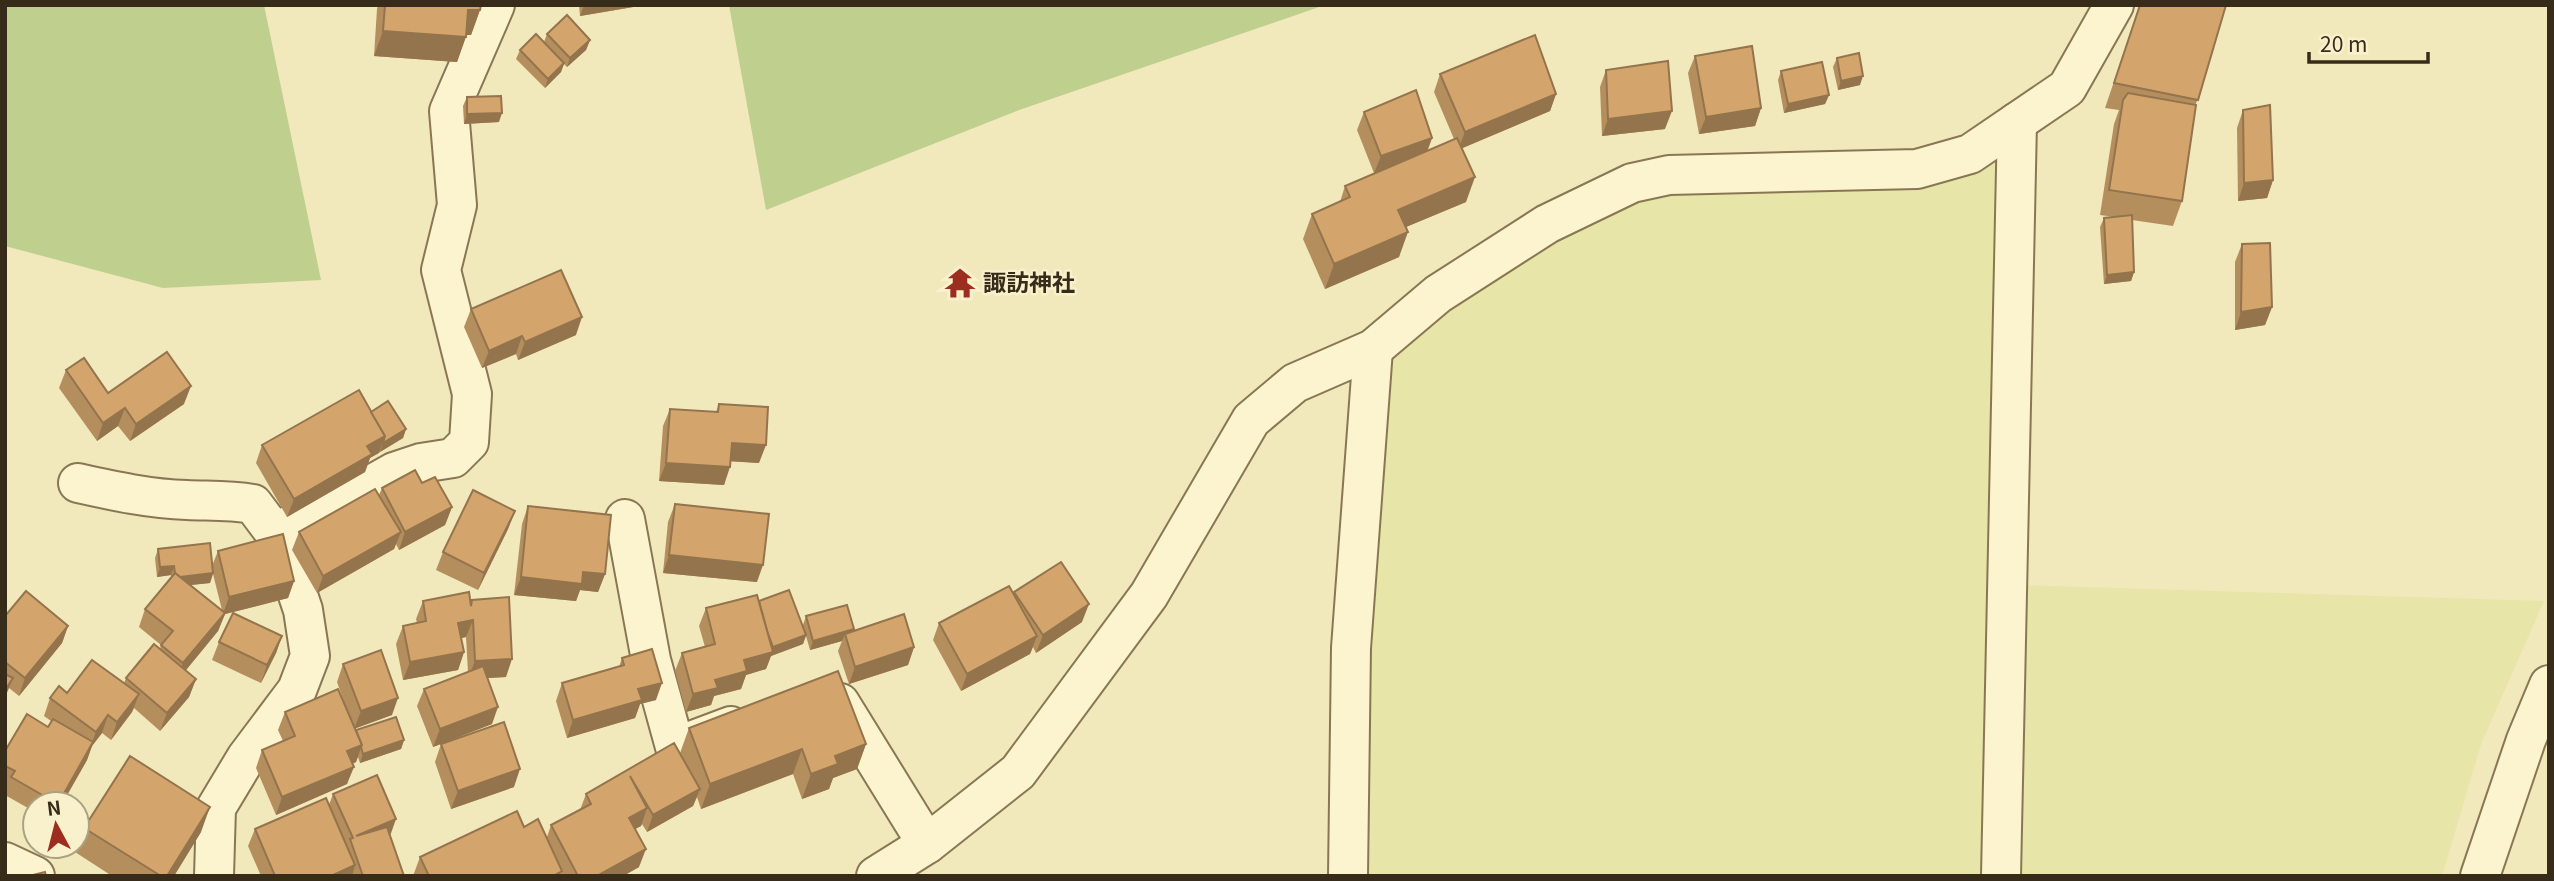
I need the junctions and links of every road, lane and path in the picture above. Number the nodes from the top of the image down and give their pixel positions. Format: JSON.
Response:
{"nodes":[{"id":1,"x":495,"y":5,"type":"edge"},
{"id":2,"x":2114,"y":5,"type":"edge"},
{"id":3,"x":2017,"y":122,"type":"junction"},
{"id":4,"x":1373,"y":349,"type":"junction"},
{"id":5,"x":78,"y":483,"type":"dead end"},
{"id":6,"x":625,"y":519,"type":"dead end"},
{"id":7,"x":274,"y":532,"type":"junction"},
{"id":8,"x":2549,"y":685,"type":"edge"},
{"id":9,"x":807,"y":699,"type":"edge"},
{"id":10,"x":758,"y":716,"type":"edge"},
{"id":11,"x":927,"y":844,"type":"junction"},
{"id":12,"x":5,"y":862,"type":"edge"},
{"id":13,"x":35,"y":876,"type":"edge"},
{"id":14,"x":214,"y":876,"type":"edge"},
{"id":15,"x":876,"y":876,"type":"edge"},
{"id":16,"x":1348,"y":876,"type":"edge"},
{"id":17,"x":2001,"y":876,"type":"edge"},
{"id":18,"x":2480,"y":876,"type":"edge"}],
"edges":[{"from":1,"to":7,"type":"street"},
{"from":2,"to":3,"type":"street"},
{"from":3,"to":4,"type":"street"},
{"from":3,"to":17,"type":"street"},
{"from":4,"to":11,"type":"street"},
{"from":4,"to":16,"type":"street"},
{"from":5,"to":7,"type":"street"},
{"from":6,"to":10,"type":"street"},
{"from":7,"to":14,"type":"street"},
{"from":8,"to":18,"type":"street"},
{"from":9,"to":11,"type":"street"},
{"from":11,"to":15,"type":"street"},
{"from":12,"to":13,"type":"street"}]}
